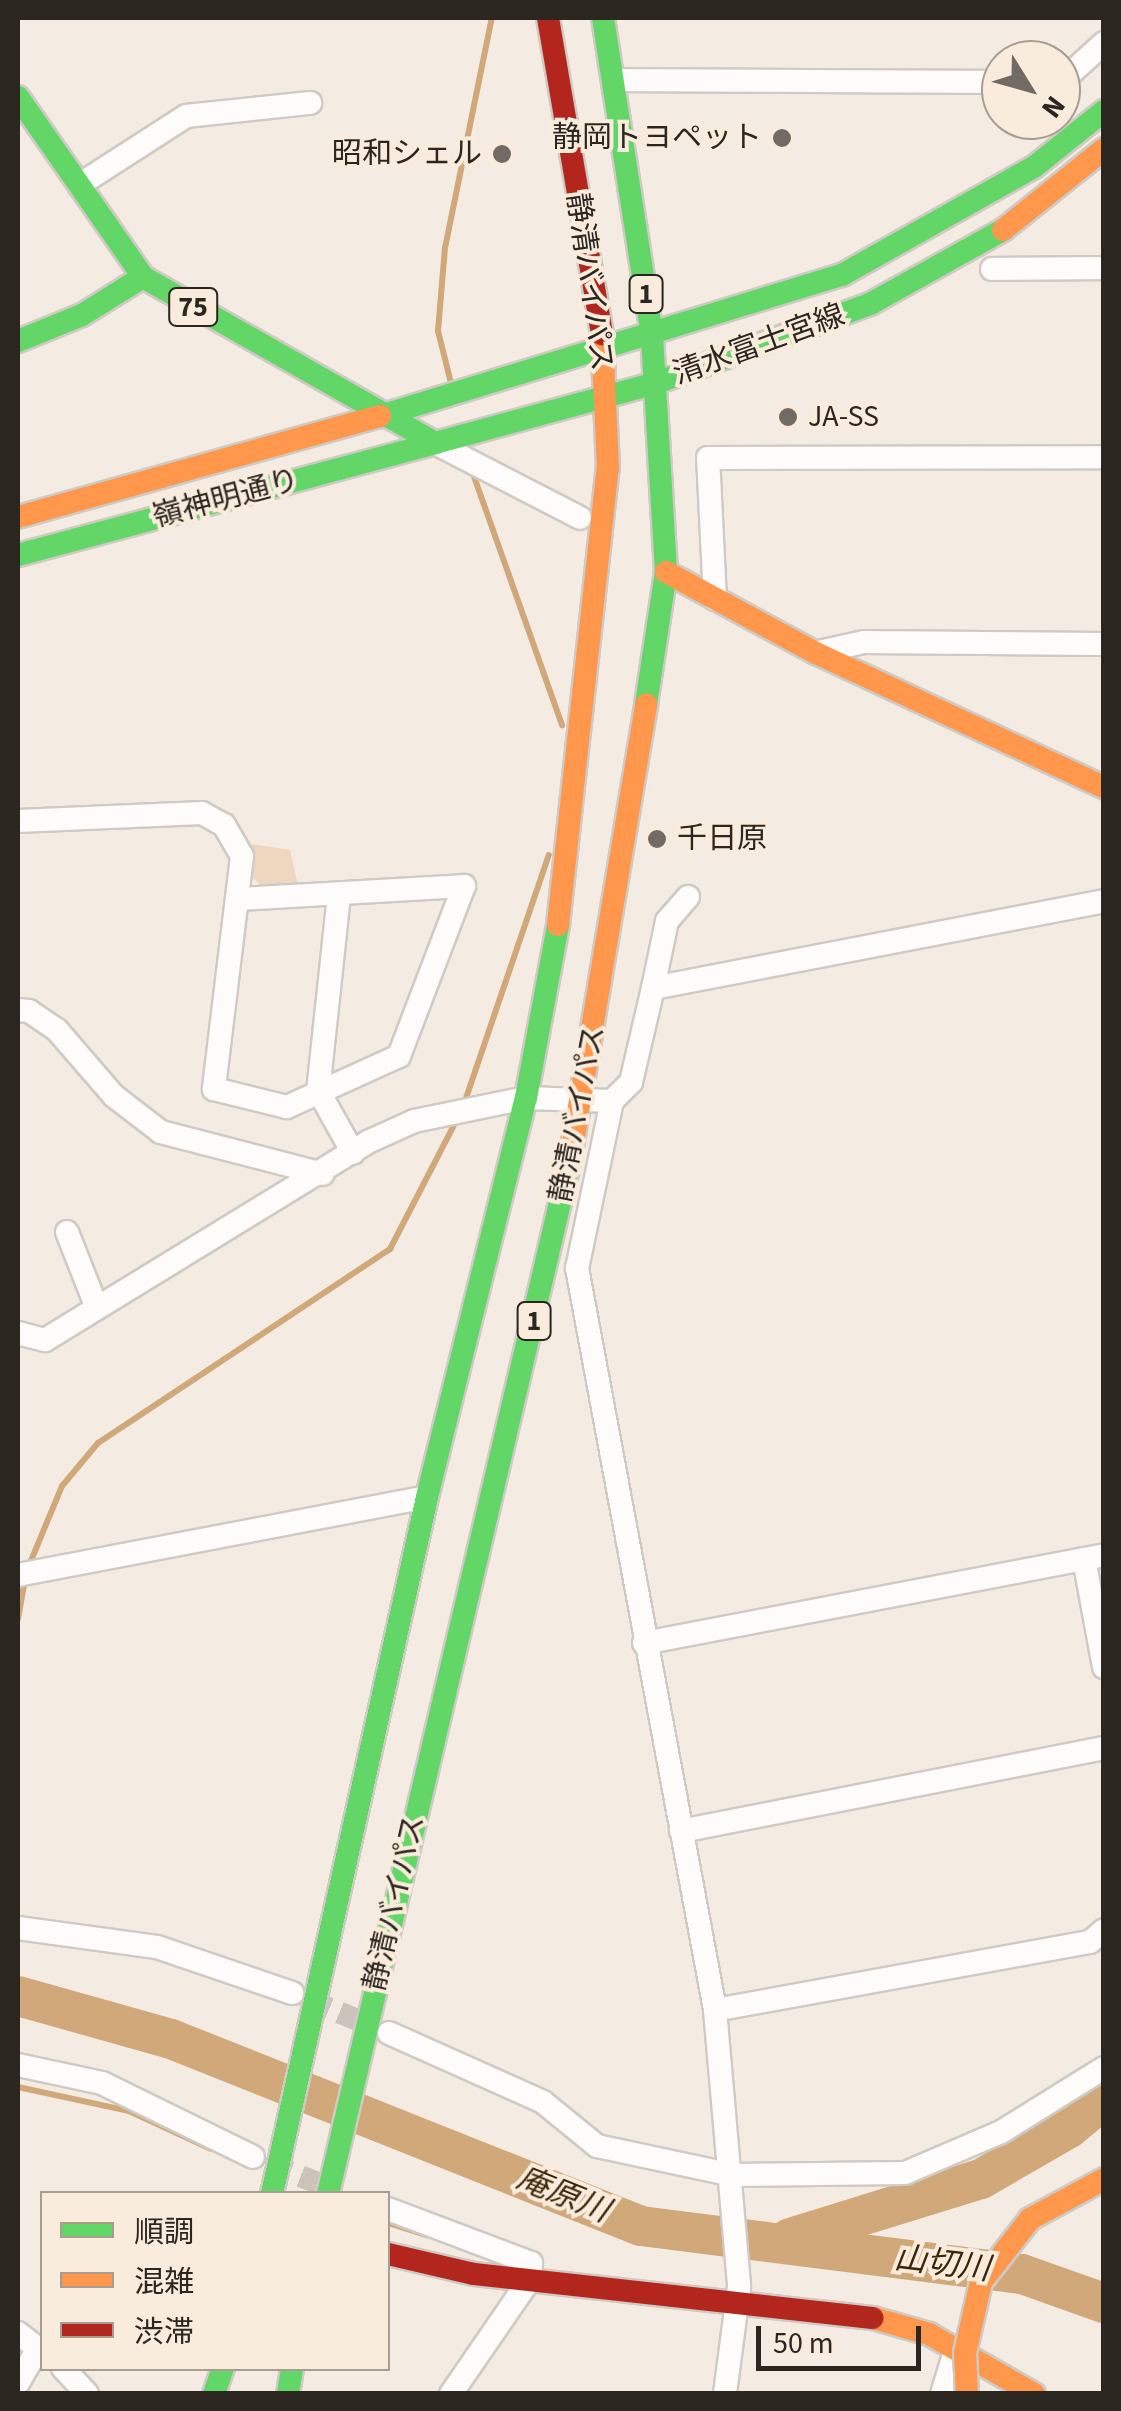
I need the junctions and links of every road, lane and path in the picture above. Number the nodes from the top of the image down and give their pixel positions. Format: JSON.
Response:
{"nodes":[{"id":1,"x":548,"y":18,"type":"edge"},
{"id":2,"x":602,"y":18,"type":"edge"},
{"id":3,"x":1104,"y":42,"type":"edge"},
{"id":4,"x":1081,"y":63,"type":"edge"},
{"id":5,"x":614,"y":80,"type":"junction"},
{"id":6,"x":981,"y":82,"type":"edge"},
{"id":7,"x":18,"y":97,"type":"edge"},
{"id":8,"x":310,"y":103,"type":"dead end"},
{"id":9,"x":1104,"y":111,"type":"edge"},
{"id":10,"x":1099,"y":159,"type":"edge"},
{"id":11,"x":79,"y":184,"type":"junction"},
{"id":12,"x":1104,"y":268,"type":"edge"},
{"id":13,"x":992,"y":269,"type":"dead end"},
{"id":14,"x":143,"y":277,"type":"junction"},
{"id":15,"x":652,"y":336,"type":"junction"},
{"id":16,"x":18,"y":341,"type":"edge"},
{"id":17,"x":604,"y":348,"type":"junction"},
{"id":18,"x":656,"y":383,"type":"junction"},
{"id":19,"x":604,"y":398,"type":"junction"},
{"id":20,"x":380,"y":416,"type":"junction"},
{"id":21,"x":435,"y":444,"type":"junction"},
{"id":22,"x":1104,"y":457,"type":"edge"},
{"id":23,"x":18,"y":517,"type":"edge"},
{"id":24,"x":580,"y":518,"type":"dead end"},
{"id":25,"x":18,"y":555,"type":"edge"},
{"id":26,"x":666,"y":572,"type":"junction"},
{"id":27,"x":715,"y":599,"type":"junction"},
{"id":28,"x":1104,"y":644,"type":"edge"},
{"id":29,"x":816,"y":653,"type":"junction"},
{"id":30,"x":1104,"y":788,"type":"edge"},
{"id":31,"x":18,"y":821,"type":"edge"},
{"id":32,"x":339,"y":895,"type":"junction"},
{"id":33,"x":688,"y":898,"type":"dead end"},
{"id":34,"x":238,"y":899,"type":"junction"},
{"id":35,"x":1104,"y":901,"type":"edge"},
{"id":36,"x":653,"y":988,"type":"junction"},
{"id":37,"x":18,"y":1010,"type":"edge"},
{"id":38,"x":318,"y":1090,"type":"junction"},
{"id":39,"x":585,"y":1096,"type":"junction"},
{"id":40,"x":526,"y":1098,"type":"junction"},
{"id":41,"x":612,"y":1101,"type":"junction"},
{"id":42,"x":352,"y":1152,"type":"junction"},
{"id":43,"x":323,"y":1174,"type":"junction"},
{"id":44,"x":67,"y":1232,"type":"dead end"},
{"id":45,"x":97,"y":1308,"type":"junction"},
{"id":46,"x":18,"y":1333,"type":"edge"},
{"id":47,"x":427,"y":1497,"type":"junction"},
{"id":48,"x":1094,"y":1557,"type":"edge"},
{"id":49,"x":18,"y":1574,"type":"edge"},
{"id":50,"x":644,"y":1643,"type":"junction"},
{"id":51,"x":1104,"y":1667,"type":"edge"},
{"id":52,"x":1104,"y":1748,"type":"edge"},
{"id":53,"x":681,"y":1831,"type":"junction"},
{"id":54,"x":18,"y":1928,"type":"edge"},
{"id":55,"x":1104,"y":1930,"type":"edge"},
{"id":56,"x":292,"y":1993,"type":"tunnel mouth"},
{"id":57,"x":716,"y":2010,"type":"junction"},
{"id":58,"x":389,"y":2033,"type":"tunnel mouth"},
{"id":59,"x":18,"y":2066,"type":"edge"},
{"id":60,"x":1104,"y":2068,"type":"edge"},
{"id":61,"x":252,"y":2157,"type":"tunnel mouth"},
{"id":62,"x":1104,"y":2179,"type":"edge"},
{"id":63,"x":735,"y":2183,"type":"junction"},
{"id":64,"x":273,"y":2191,"type":"edge"},
{"id":65,"x":329,"y":2191,"type":"edge"},
{"id":66,"x":390,"y":2211,"type":"edge"},
{"id":67,"x":390,"y":2254,"type":"edge"},
{"id":68,"x":530,"y":2279,"type":"junction"},
{"id":69,"x":739,"y":2293,"type":"junction"},
{"id":70,"x":18,"y":2333,"type":"edge"},
{"id":71,"x":956,"y":2348,"type":"junction"},
{"id":72,"x":40,"y":2350,"type":"edge"},
{"id":73,"x":66,"y":2371,"type":"edge"},
{"id":74,"x":18,"y":2383,"type":"edge"},
{"id":75,"x":87,"y":2394,"type":"edge"},
{"id":76,"x":451,"y":2394,"type":"edge"},
{"id":77,"x":725,"y":2394,"type":"edge"},
{"id":78,"x":942,"y":2394,"type":"edge"},
{"id":79,"x":967,"y":2394,"type":"edge"},
{"id":80,"x":1034,"y":2394,"type":"edge"}],
"edges":[{"from":1,"to":17,"type":"main road","name":"静清バイパス","number":"1"},
{"from":2,"to":5,"type":"main road","name":"静清バイパス","number":"1"},
{"from":3,"to":4,"type":"street"},
{"from":5,"to":6,"type":"street"},
{"from":5,"to":15,"type":"main road","name":"静清バイパス","number":"1"},
{"from":7,"to":11,"type":"main road","number":"75"},
{"from":8,"to":11,"type":"street"},
{"from":9,"to":15,"type":"main road","name":"清水富士宮線"},
{"from":10,"to":18,"type":"main road","name":"清水富士宮線"},
{"from":11,"to":14,"type":"main road","number":"75"},
{"from":12,"to":13,"type":"street"},
{"from":14,"to":16,"type":"main road"},
{"from":14,"to":20,"type":"main road","number":"75"},
{"from":15,"to":17,"type":"main road","name":"清水富士宮線"},
{"from":15,"to":18,"type":"main road","name":"静清バイパス","number":"1"},
{"from":17,"to":19,"type":"main road","name":"静清バイパス","number":"1"},
{"from":17,"to":20,"type":"main road","name":"清水富士宮線"},
{"from":18,"to":19,"type":"main road","name":"清水富士宮線"},
{"from":18,"to":26,"type":"main road","name":"静清バイパス","number":"1"},
{"from":19,"to":21,"type":"main road","name":"清水富士宮線"},
{"from":19,"to":40,"type":"main road","name":"静清バイパス","number":"1"},
{"from":20,"to":21,"type":"main road","number":"75"},
{"from":20,"to":23,"type":"main road","name":"嶺神明通り"},
{"from":21,"to":24,"type":"street"},
{"from":21,"to":25,"type":"main road","name":"嶺神明通り"},
{"from":22,"to":27,"type":"street"},
{"from":26,"to":27,"type":"main road"},
{"from":26,"to":39,"type":"main road","name":"静清バイパス","number":"1"},
{"from":27,"to":29,"type":"main road"},
{"from":28,"to":29,"type":"street"},
{"from":29,"to":30,"type":"main road"},
{"from":31,"to":34,"type":"street"},
{"from":32,"to":34,"type":"street"},
{"from":32,"to":38,"type":"street"},
{"from":32,"to":38,"type":"street"},
{"from":33,"to":36,"type":"street"},
{"from":34,"to":38,"type":"street"},
{"from":35,"to":36,"type":"street"},
{"from":36,"to":41,"type":"street"},
{"from":37,"to":43,"type":"street"},
{"from":38,"to":42,"type":"street"},
{"from":39,"to":40,"type":"street"},
{"from":39,"to":41,"type":"street"},
{"from":39,"to":65,"type":"main road","name":"静清バイパス","number":"1"},
{"from":40,"to":42,"type":"street"},
{"from":40,"to":47,"type":"main road","name":"静清バイパス","number":"1"},
{"from":41,"to":50,"type":"street"},
{"from":42,"to":43,"type":"street"},
{"from":43,"to":45,"type":"street"},
{"from":44,"to":45,"type":"street"},
{"from":45,"to":46,"type":"street"},
{"from":47,"to":49,"type":"street"},
{"from":47,"to":64,"type":"main road","name":"静清バイパス","number":"1"},
{"from":48,"to":50,"type":"street"},
{"from":48,"to":51,"type":"street"},
{"from":50,"to":53,"type":"street"},
{"from":52,"to":53,"type":"street"},
{"from":53,"to":57,"type":"street"},
{"from":54,"to":56,"type":"street"},
{"from":55,"to":57,"type":"street"},
{"from":57,"to":63,"type":"street"},
{"from":58,"to":63,"type":"street"},
{"from":59,"to":61,"type":"street"},
{"from":60,"to":63,"type":"street"},
{"from":62,"to":79,"type":"main road","bridge":true},
{"from":63,"to":69,"type":"street"},
{"from":66,"to":68,"type":"street"},
{"from":67,"to":68,"type":"main road"},
{"from":68,"to":69,"type":"main road"},
{"from":68,"to":76,"type":"street"},
{"from":69,"to":71,"type":"main road"},
{"from":69,"to":77,"type":"street"},
{"from":70,"to":72,"type":"street"},
{"from":71,"to":78,"type":"street"},
{"from":71,"to":80,"type":"main road"},
{"from":72,"to":74,"type":"street"},
{"from":73,"to":75,"type":"street"}]}
